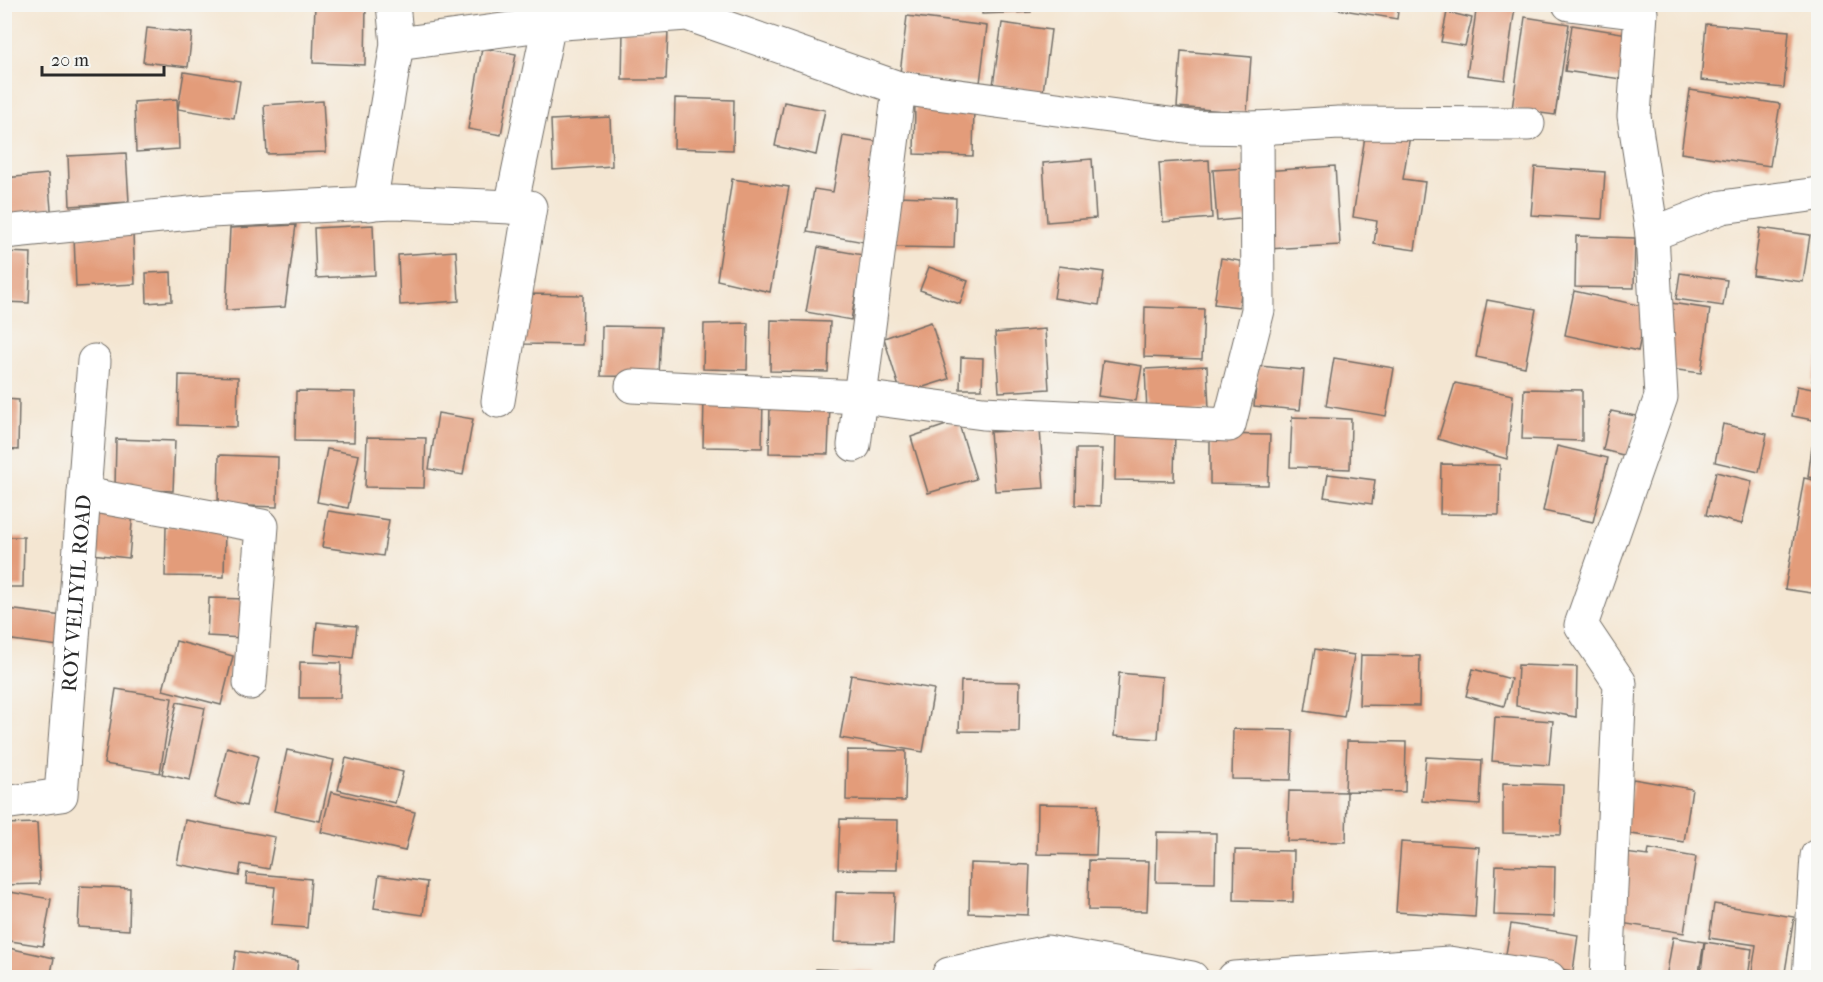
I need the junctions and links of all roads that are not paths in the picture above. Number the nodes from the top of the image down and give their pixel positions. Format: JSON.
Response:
{"nodes":[{"id":1,"x":393,"y":4,"type":"edge"},
{"id":2,"x":1569,"y":4,"type":"edge"},
{"id":3,"x":549,"y":24,"type":"junction"},
{"id":4,"x":397,"y":44,"type":"junction"},
{"id":5,"x":899,"y":88,"type":"junction"},
{"id":6,"x":1528,"y":124,"type":"dead end"},
{"id":7,"x":1257,"y":128,"type":"junction"},
{"id":8,"x":1818,"y":194,"type":"edge"},
{"id":9,"x":370,"y":204,"type":"junction"},
{"id":10,"x":511,"y":207,"type":"junction"},
{"id":11,"x":4,"y":232,"type":"edge"},
{"id":12,"x":1652,"y":234,"type":"junction"},
{"id":13,"x":94,"y":361,"type":"dead end"},
{"id":14,"x":632,"y":386,"type":"dead end"},
{"id":15,"x":861,"y":397,"type":"junction"},
{"id":16,"x":498,"y":401,"type":"dead end"},
{"id":17,"x":854,"y":445,"type":"dead end"},
{"id":18,"x":84,"y":494,"type":"junction"},
{"id":19,"x":250,"y":683,"type":"dead end"},
{"id":20,"x":4,"y":803,"type":"edge"},
{"id":21,"x":1817,"y":856,"type":"dead end"},
{"id":22,"x":949,"y":974,"type":"dead end"},
{"id":23,"x":1192,"y":978,"type":"edge"},
{"id":24,"x":1234,"y":978,"type":"edge"},
{"id":25,"x":1549,"y":978,"type":"edge"},
{"id":26,"x":1607,"y":978,"type":"edge"},
{"id":27,"x":1809,"y":978,"type":"edge"}],
"edges":[{"from":1,"to":4,"type":"street"},
{"from":2,"to":12,"type":"street"},
{"from":3,"to":4,"type":"street"},
{"from":3,"to":5,"type":"street"},
{"from":3,"to":10,"type":"street"},
{"from":4,"to":9,"type":"street"},
{"from":5,"to":7,"type":"street"},
{"from":5,"to":15,"type":"street"},
{"from":6,"to":7,"type":"street"},
{"from":7,"to":15,"type":"street"},
{"from":8,"to":12,"type":"street"},
{"from":9,"to":10,"type":"street"},
{"from":9,"to":11,"type":"street"},
{"from":10,"to":16,"type":"street"},
{"from":12,"to":26,"type":"street"},
{"from":13,"to":18,"type":"street"},
{"from":14,"to":15,"type":"street"},
{"from":15,"to":17,"type":"street"},
{"from":18,"to":19,"type":"street","name":"ROY VELIYIL ROAD"},
{"from":18,"to":20,"type":"street","name":"ROY VELIYIL ROAD"},
{"from":21,"to":27,"type":"street"},
{"from":22,"to":23,"type":"street"},
{"from":24,"to":25,"type":"street"}]}
